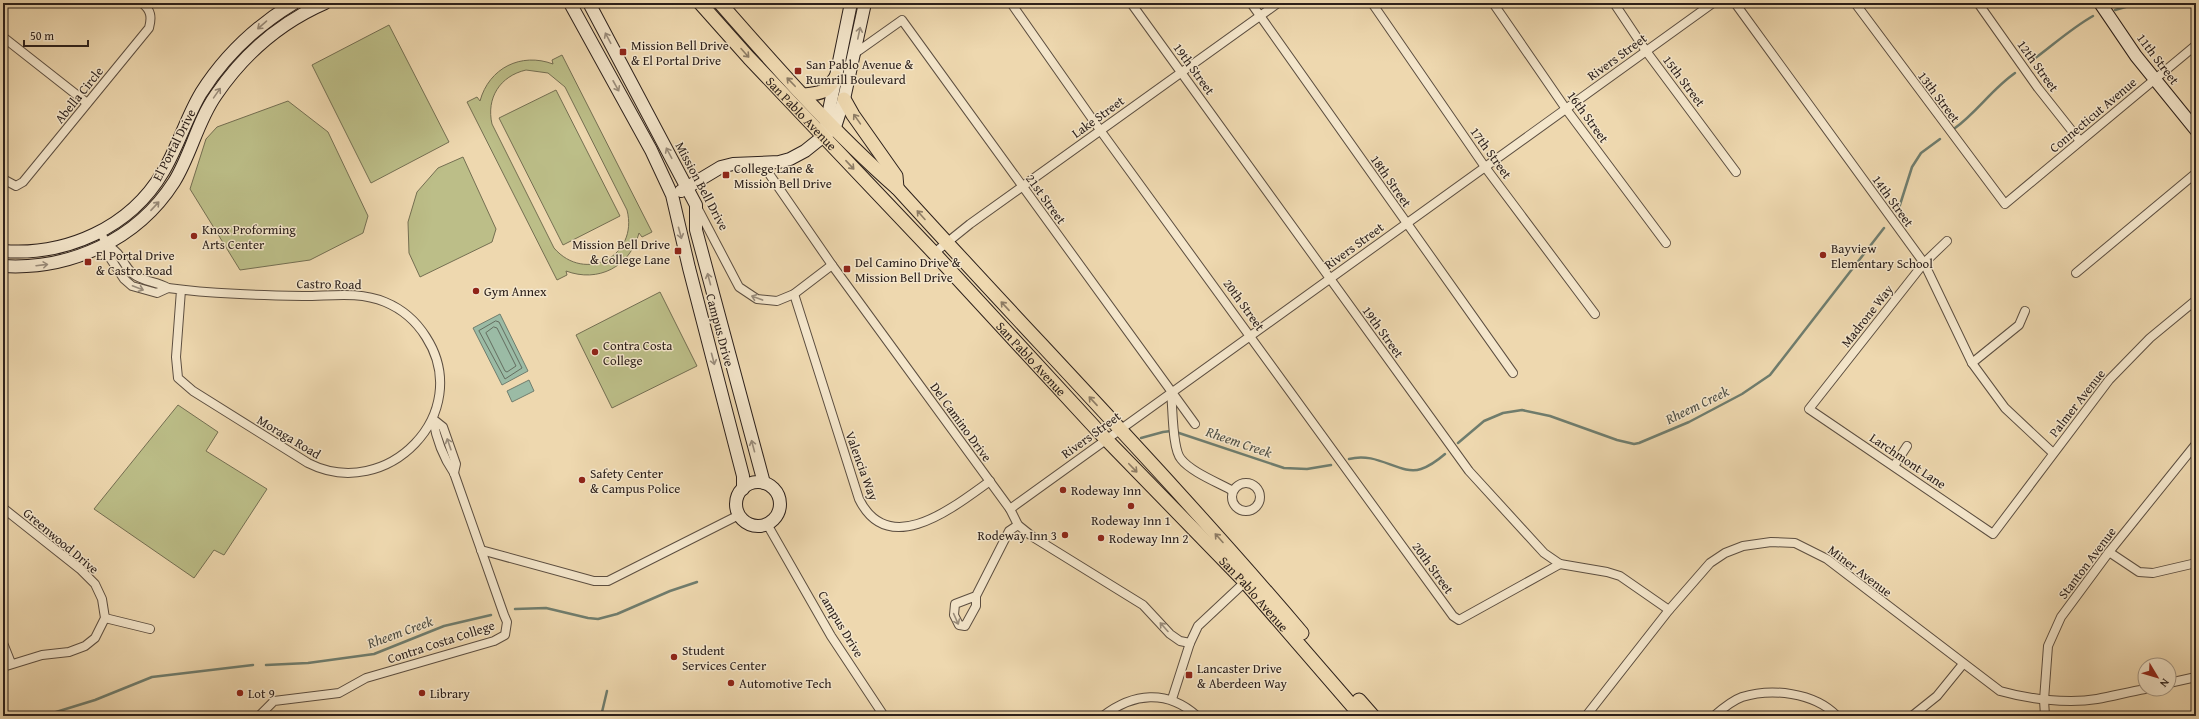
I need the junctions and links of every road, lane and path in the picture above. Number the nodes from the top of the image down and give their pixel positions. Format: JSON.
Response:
{"nodes":[{"id":1,"x":142,"y":3,"type":"edge"},
{"id":2,"x":294,"y":3,"type":"edge"},
{"id":3,"x":325,"y":3,"type":"edge"},
{"id":4,"x":570,"y":3,"type":"edge"},
{"id":5,"x":589,"y":3,"type":"edge"},
{"id":6,"x":700,"y":3,"type":"edge"},
{"id":7,"x":720,"y":3,"type":"edge"},
{"id":8,"x":851,"y":3,"type":"edge"},
{"id":9,"x":865,"y":3,"type":"edge"},
{"id":10,"x":1011,"y":3,"type":"edge"},
{"id":11,"x":1131,"y":3,"type":"edge"},
{"id":12,"x":1251,"y":3,"type":"edge"},
{"id":13,"x":1278,"y":3,"type":"edge"},
{"id":14,"x":1372,"y":3,"type":"edge"},
{"id":15,"x":1493,"y":3,"type":"edge"},
{"id":16,"x":1614,"y":3,"type":"edge"},
{"id":17,"x":1713,"y":3,"type":"edge"},
{"id":18,"x":1735,"y":3,"type":"edge"},
{"id":19,"x":1855,"y":3,"type":"edge"},
{"id":20,"x":1978,"y":3,"type":"edge"},
{"id":21,"x":2100,"y":3,"type":"edge"},
{"id":22,"x":1260,"y":16,"type":"junction"},
{"id":23,"x":3,"y":37,"type":"edge"},
{"id":24,"x":2196,"y":45,"type":"edge"},
{"id":25,"x":1646,"y":51,"type":"junction"},
{"id":26,"x":854,"y":54,"type":"junction"},
{"id":27,"x":1181,"y":72,"type":"junction"},
{"id":28,"x":836,"y":77,"type":"junction"},
{"id":29,"x":2155,"y":79,"type":"junction"},
{"id":30,"x":804,"y":95,"type":"junction"},
{"id":31,"x":844,"y":99,"type":"junction"},
{"id":32,"x":88,"y":103,"type":"junction"},
{"id":33,"x":1566,"y":109,"type":"junction"},
{"id":34,"x":831,"y":124,"type":"junction"},
{"id":35,"x":1100,"y":130,"type":"junction"},
{"id":36,"x":2196,"y":130,"type":"edge"},
{"id":37,"x":824,"y":137,"type":"junction"},
{"id":38,"x":2080,"y":141,"type":"junction"},
{"id":39,"x":761,"y":162,"type":"junction"},
{"id":40,"x":1485,"y":167,"type":"junction"},
{"id":41,"x":1736,"y":172,"type":"dead end"},
{"id":42,"x":2196,"y":173,"type":"edge"},
{"id":43,"x":4,"y":184,"type":"edge"},
{"id":44,"x":1022,"y":186,"type":"junction"},
{"id":45,"x":687,"y":188,"type":"junction"},
{"id":46,"x":897,"y":188,"type":"junction"},
{"id":47,"x":672,"y":195,"type":"junction"},
{"id":48,"x":2005,"y":204,"type":"joint"},
{"id":49,"x":696,"y":205,"type":"junction"},
{"id":50,"x":1406,"y":224,"type":"junction"},
{"id":51,"x":100,"y":232,"type":"junction"},
{"id":52,"x":1947,"y":241,"type":"dead end"},
{"id":53,"x":946,"y":243,"type":"junction"},
{"id":54,"x":1666,"y":243,"type":"dead end"},
{"id":55,"x":108,"y":246,"type":"junction"},
{"id":56,"x":3,"y":251,"type":"edge"},
{"id":57,"x":934,"y":253,"type":"junction"},
{"id":58,"x":1924,"y":263,"type":"junction"},
{"id":59,"x":832,"y":265,"type":"junction"},
{"id":60,"x":3,"y":266,"type":"edge"},
{"id":61,"x":2076,"y":273,"type":"dead end"},
{"id":62,"x":1329,"y":279,"type":"junction"},
{"id":63,"x":181,"y":290,"type":"junction"},
{"id":64,"x":794,"y":294,"type":"junction"},
{"id":65,"x":2196,"y":300,"type":"edge"},
{"id":66,"x":2026,"y":311,"type":"dead end"},
{"id":67,"x":1595,"y":314,"type":"dead end"},
{"id":68,"x":1251,"y":335,"type":"junction"},
{"id":69,"x":1972,"y":362,"type":"junction"},
{"id":70,"x":1513,"y":373,"type":"dead end"},
{"id":71,"x":440,"y":383,"type":"joint"},
{"id":72,"x":1171,"y":393,"type":"junction"},
{"id":73,"x":1809,"y":409,"type":"joint"},
{"id":74,"x":433,"y":419,"type":"junction"},
{"id":75,"x":1195,"y":424,"type":"dead end"},
{"id":76,"x":1120,"y":429,"type":"junction"},
{"id":77,"x":1106,"y":440,"type":"junction"},
{"id":78,"x":2196,"y":444,"type":"edge"},
{"id":79,"x":1907,"y":446,"type":"dead end"},
{"id":80,"x":2053,"y":453,"type":"junction"},
{"id":81,"x":1894,"y":466,"type":"junction"},
{"id":82,"x":990,"y":481,"type":"junction"},
{"id":83,"x":764,"y":483,"type":"junction"},
{"id":84,"x":743,"y":489,"type":"junction"},
{"id":85,"x":1233,"y":491,"type":"dead end"},
{"id":86,"x":3,"y":508,"type":"edge"},
{"id":87,"x":1010,"y":509,"type":"junction"},
{"id":88,"x":739,"y":515,"type":"junction"},
{"id":89,"x":767,"y":524,"type":"junction"},
{"id":90,"x":1018,"y":525,"type":"junction"},
{"id":91,"x":1993,"y":534,"type":"joint"},
{"id":92,"x":482,"y":550,"type":"junction"},
{"id":93,"x":2109,"y":552,"type":"junction"},
{"id":94,"x":1560,"y":564,"type":"junction"},
{"id":95,"x":2196,"y":564,"type":"edge"},
{"id":96,"x":1246,"y":582,"type":"junction"},
{"id":97,"x":976,"y":596,"type":"dead end"},
{"id":98,"x":1669,"y":610,"type":"junction"},
{"id":99,"x":105,"y":618,"type":"junction"},
{"id":100,"x":150,"y":629,"type":"dead end"},
{"id":101,"x":3,"y":643,"type":"edge"},
{"id":102,"x":1190,"y":643,"type":"junction"},
{"id":103,"x":12,"y":663,"type":"junction"},
{"id":104,"x":1963,"y":664,"type":"junction"},
{"id":105,"x":3,"y":667,"type":"edge"},
{"id":106,"x":2196,"y":677,"type":"edge"},
{"id":107,"x":2177,"y":681,"type":"edge"},
{"id":108,"x":2137,"y":691,"type":"edge"},
{"id":109,"x":1172,"y":699,"type":"junction"},
{"id":110,"x":2044,"y":700,"type":"junction"},
{"id":111,"x":259,"y":716,"type":"edge"},
{"id":112,"x":884,"y":716,"type":"edge"},
{"id":113,"x":1103,"y":716,"type":"edge"},
{"id":114,"x":1197,"y":716,"type":"edge"},
{"id":115,"x":1361,"y":716,"type":"edge"},
{"id":116,"x":1373,"y":716,"type":"edge"},
{"id":117,"x":1586,"y":716,"type":"edge"},
{"id":118,"x":1714,"y":716,"type":"edge"},
{"id":119,"x":1837,"y":716,"type":"edge"},
{"id":120,"x":1912,"y":716,"type":"edge"},
{"id":121,"x":2045,"y":716,"type":"edge"}],
"edges":[{"from":1,"to":32,"type":"street","name":"Abella Circle"},
{"from":2,"to":51,"type":"street","name":"El Portal Drive","one_way":true},
{"from":55,"to":3,"type":"street","name":"El Portal Drive","one_way":true},
{"from":4,"to":47,"type":"street","one_way":true},
{"from":45,"to":5,"type":"street","name":"Mission Bell Drive","one_way":true},
{"from":6,"to":37,"type":"main road","name":"San Pablo Avenue","one_way":true},
{"from":30,"to":7,"type":"main road","name":"San Pablo Avenue","one_way":true},
{"from":8,"to":28,"type":"street"},
{"from":26,"to":9,"type":"street","one_way":true},
{"from":10,"to":35,"type":"street","name":"20th Street"},
{"from":11,"to":27,"type":"street","name":"19th Street"},
{"from":12,"to":22,"type":"street","name":"18th Street"},
{"from":13,"to":22,"type":"street","name":"Lake Street"},
{"from":14,"to":40,"type":"street","name":"17th Street"},
{"from":15,"to":33,"type":"street","name":"16th Street"},
{"from":16,"to":25,"type":"street","name":"15th Street"},
{"from":17,"to":25,"type":"street","name":"Rivers Street"},
{"from":18,"to":58,"type":"street","name":"14th Street"},
{"from":19,"to":48,"type":"street","name":"13th Street"},
{"from":20,"to":38,"type":"street","name":"12th Street"},
{"from":21,"to":29,"type":"street","name":"11th Street"},
{"from":22,"to":27,"type":"street","name":"Lake Street"},
{"from":22,"to":50,"type":"street","name":"18th Street"},
{"from":23,"to":32,"type":"street"},
{"from":24,"to":29,"type":"street","name":"Connecticut Avenue"},
{"from":25,"to":33,"type":"street","name":"Rivers Street"},
{"from":25,"to":41,"type":"street","name":"15th Street"},
{"from":26,"to":31,"type":"street"},
{"from":26,"to":44,"type":"street","name":"21st Street"},
{"from":27,"to":35,"type":"street","name":"Lake Street"},
{"from":27,"to":62,"type":"street","name":"19th Street"},
{"from":28,"to":30,"type":"main road"},
{"from":28,"to":34,"type":"street"},
{"from":29,"to":36,"type":"street","name":"11th Street"},
{"from":29,"to":38,"type":"street","name":"Connecticut Avenue"},
{"from":30,"to":34,"type":"main road","name":"San Pablo Avenue"},
{"from":31,"to":34,"type":"street"},
{"from":46,"to":31,"type":"main road","one_way":true},
{"from":32,"to":43,"type":"street","name":"Abella Circle"},
{"from":33,"to":40,"type":"street","name":"Rivers Street"},
{"from":33,"to":54,"type":"street","name":"16th Street"},
{"from":34,"to":37,"type":"street"},
{"from":34,"to":46,"type":"main road","name":"San Pablo Avenue"},
{"from":35,"to":44,"type":"street","name":"Lake Street"},
{"from":35,"to":68,"type":"street","name":"20th Street"},
{"from":37,"to":39,"type":"street"},
{"from":37,"to":57,"type":"main road","name":"San Pablo Avenue","one_way":true},
{"from":38,"to":48,"type":"street","name":"Connecticut Avenue"},
{"from":39,"to":45,"type":"street"},
{"from":39,"to":59,"type":"street","name":"Del Camino Drive"},
{"from":40,"to":50,"type":"street","name":"Rivers Street"},
{"from":40,"to":67,"type":"street","name":"17th Street"},
{"from":42,"to":61,"type":"street"},
{"from":44,"to":53,"type":"street","name":"Lake Street"},
{"from":44,"to":72,"type":"street","name":"21st Street"},
{"from":45,"to":47,"type":"street"},
{"from":45,"to":49,"type":"street","name":"Mission Bell Drive"},
{"from":53,"to":46,"type":"main road","name":"San Pablo Avenue","one_way":true},
{"from":47,"to":84,"type":"street","name":"Campus Drive","one_way":true},
{"from":64,"to":49,"type":"street","name":"Mission Bell Drive","one_way":true},
{"from":83,"to":49,"type":"street","name":"Campus Drive","one_way":true},
{"from":50,"to":62,"type":"street","name":"Rivers Street"},
{"from":50,"to":70,"type":"street","name":"18th Street"},
{"from":51,"to":55,"type":"street","name":"Castro Road"},
{"from":51,"to":56,"type":"street","name":"El Portal Drive"},
{"from":52,"to":58,"type":"street","name":"Madrone Way"},
{"from":53,"to":57,"type":"street","name":"Lake Street"},
{"from":76,"to":53,"type":"main road","name":"San Pablo Avenue","one_way":true},
{"from":60,"to":55,"type":"street","name":"El Portal Drive","one_way":true},
{"from":55,"to":63,"type":"street","name":"Castro Road"},
{"from":57,"to":77,"type":"main road","name":"San Pablo Avenue"},
{"from":58,"to":69,"type":"street","name":"14th Street"},
{"from":58,"to":73,"type":"street","name":"Madrone Way"},
{"from":59,"to":64,"type":"street","name":"Mission Bell Drive"},
{"from":59,"to":82,"type":"street","name":"Del Camino Drive"},
{"from":62,"to":68,"type":"street","name":"Rivers Street"},
{"from":62,"to":94,"type":"street","name":"19th Street"},
{"from":63,"to":71,"type":"street","name":"Castro Road"},
{"from":63,"to":74,"type":"street","name":"Moraga Road"},
{"from":64,"to":82,"type":"street","name":"Valencia Way"},
{"from":65,"to":80,"type":"street","name":"Palmer Avenue"},
{"from":66,"to":69,"type":"street"},
{"from":68,"to":72,"type":"street","name":"Rivers Street"},
{"from":68,"to":94,"type":"street","name":"20th Street"},
{"from":69,"to":80,"type":"street","name":"14th Street"},
{"from":71,"to":74,"type":"street","name":"Moraga Road"},
{"from":72,"to":75,"type":"street","name":"21st Street"},
{"from":72,"to":76,"type":"street","name":"Rivers Street"},
{"from":72,"to":85,"type":"street","name":"21st Street"},
{"from":73,"to":81,"type":"street","name":"Larchmont Lane"},
{"from":74,"to":92,"type":"street","name":"Contra Costa College"},
{"from":76,"to":77,"type":"street","name":"Rivers Street"},
{"from":116,"to":76,"type":"main road","name":"San Pablo Avenue","one_way":true},
{"from":77,"to":87,"type":"street","name":"Rivers Street"},
{"from":77,"to":96,"type":"main road","name":"San Pablo Avenue","one_way":true},
{"from":78,"to":93,"type":"street","name":"Stanton Avenue"},
{"from":79,"to":81,"type":"street"},
{"from":80,"to":91,"type":"street","name":"Palmer Avenue"},
{"from":81,"to":91,"type":"street","name":"Larchmont Lane"},
{"from":82,"to":87,"type":"street","name":"Del Camino Drive"},
{"from":83,"to":84,"type":"street"},
{"from":83,"to":89,"type":"street"},
{"from":84,"to":88,"type":"street"},
{"from":86,"to":99,"type":"street","name":"Greenwood Drive"},
{"from":87,"to":90,"type":"street","name":"Del Camino Drive"},
{"from":88,"to":89,"type":"street"},
{"from":88,"to":92,"type":"street"},
{"from":89,"to":112,"type":"street","name":"Campus Drive"},
{"from":90,"to":97,"type":"street"},
{"from":102,"to":90,"type":"street","name":"Del Camino Drive","one_way":true},
{"from":92,"to":111,"type":"street","name":"Contra Costa College"},
{"from":93,"to":95,"type":"street"},
{"from":93,"to":110,"type":"street","name":"Stanton Avenue"},
{"from":94,"to":98,"type":"street","name":"19th Street"},
{"from":96,"to":102,"type":"street"},
{"from":96,"to":115,"type":"main road","name":"San Pablo Avenue"},
{"from":98,"to":104,"type":"street","name":"Miner Avenue"},
{"from":98,"to":117,"type":"street","name":"Miner Avenue"},
{"from":99,"to":100,"type":"street"},
{"from":99,"to":103,"type":"street"},
{"from":101,"to":103,"type":"street"},
{"from":102,"to":109,"type":"street"},
{"from":103,"to":105,"type":"street"},
{"from":104,"to":110,"type":"street","name":"Miner Avenue"},
{"from":104,"to":120,"type":"street"},
{"from":106,"to":107,"type":"street"},
{"from":108,"to":110,"type":"street","name":"Miner Avenue"},
{"from":109,"to":113,"type":"street"},
{"from":109,"to":114,"type":"street"},
{"from":110,"to":121,"type":"street","name":"Stanton Avenue"},
{"from":118,"to":119,"type":"street"}]}
